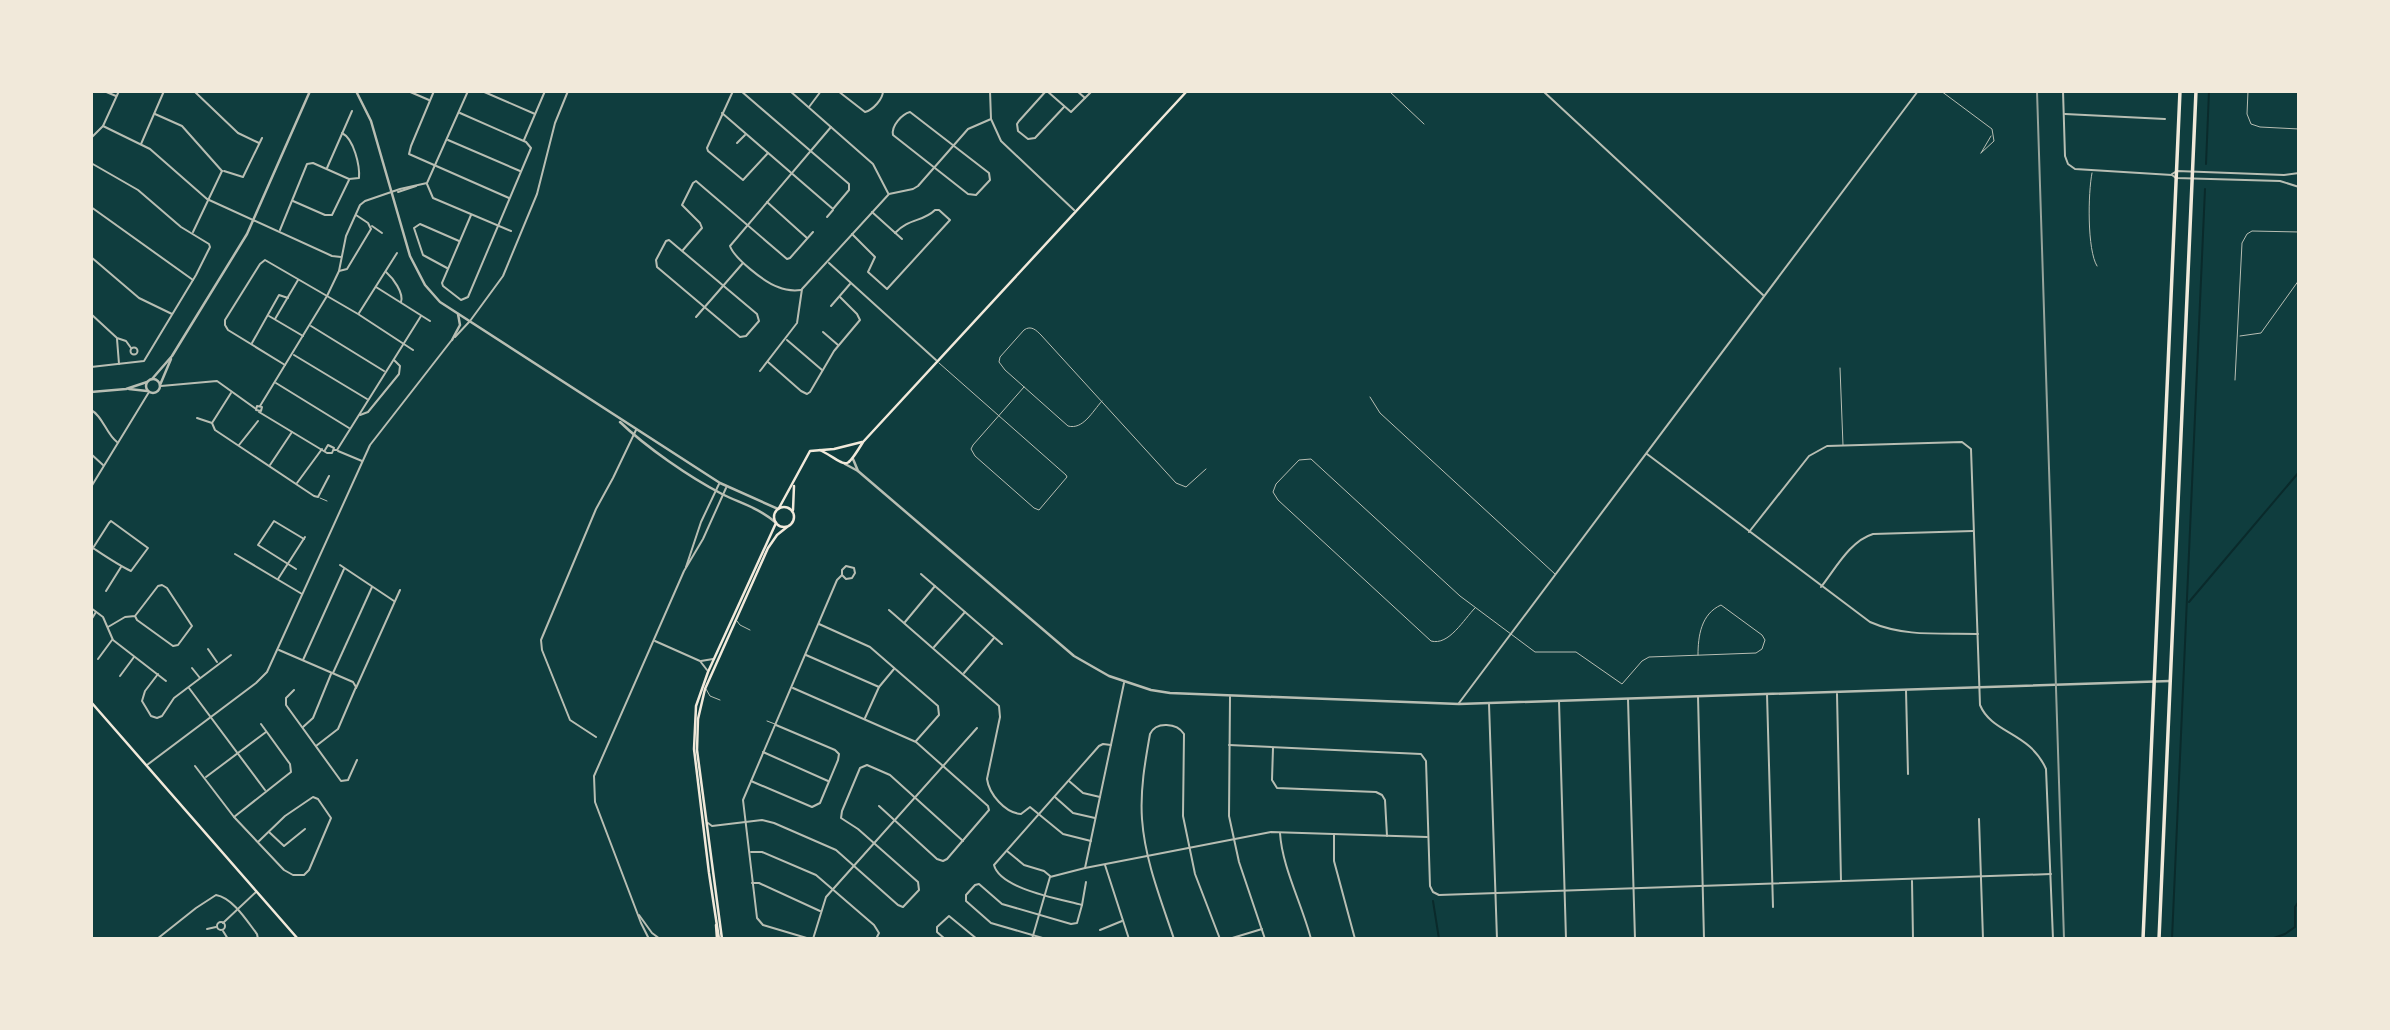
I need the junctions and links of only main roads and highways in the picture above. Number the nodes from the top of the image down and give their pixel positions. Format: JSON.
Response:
{"nodes":[{"id":1,"x":1187,"y":91,"type":"edge"},
{"id":2,"x":2180,"y":91,"type":"edge"},
{"id":3,"x":2196,"y":91,"type":"edge"},
{"id":4,"x":863,"y":442,"type":"junction"},
{"id":5,"x":847,"y":446,"type":"junction"},
{"id":6,"x":837,"y":448,"type":"junction"},
{"id":7,"x":820,"y":450,"type":"junction"},
{"id":8,"x":854,"y":457,"type":"junction"},
{"id":9,"x":836,"y":458,"type":"junction"},
{"id":10,"x":794,"y":482,"type":"junction"},
{"id":11,"x":778,"y":509,"type":"junction"},
{"id":12,"x":793,"y":513,"type":"junction"},
{"id":13,"x":775,"y":522,"type":"junction"},
{"id":14,"x":787,"y":527,"type":"junction"},
{"id":15,"x":91,"y":702,"type":"edge"},
{"id":16,"x":298,"y":939,"type":"edge"},
{"id":17,"x":719,"y":939,"type":"edge"},
{"id":18,"x":2143,"y":939,"type":"edge"},
{"id":19,"x":2159,"y":939,"type":"edge"}],
"edges":[{"from":1,"to":4,"type":"main road"},
{"from":2,"to":18,"type":"main road"},
{"from":3,"to":19,"type":"main road"},
{"from":4,"to":5,"type":"main road"},
{"from":4,"to":8,"type":"main road"},
{"from":5,"to":6,"type":"main road"},
{"from":5,"to":8,"type":"main road"},
{"from":6,"to":7,"type":"main road"},
{"from":6,"to":9,"type":"main road"},
{"from":7,"to":9,"type":"main road"},
{"from":7,"to":10,"type":"main road"},
{"from":8,"to":9,"type":"main road"},
{"from":10,"to":11,"type":"main road"},
{"from":10,"to":12,"type":"main road"},
{"from":11,"to":12,"type":"main road"},
{"from":11,"to":13,"type":"main road"},
{"from":12,"to":14,"type":"main road"},
{"from":13,"to":14,"type":"main road"},
{"from":13,"to":17,"type":"main road"},
{"from":14,"to":17,"type":"main road"},
{"from":15,"to":16,"type":"main road"}]}
